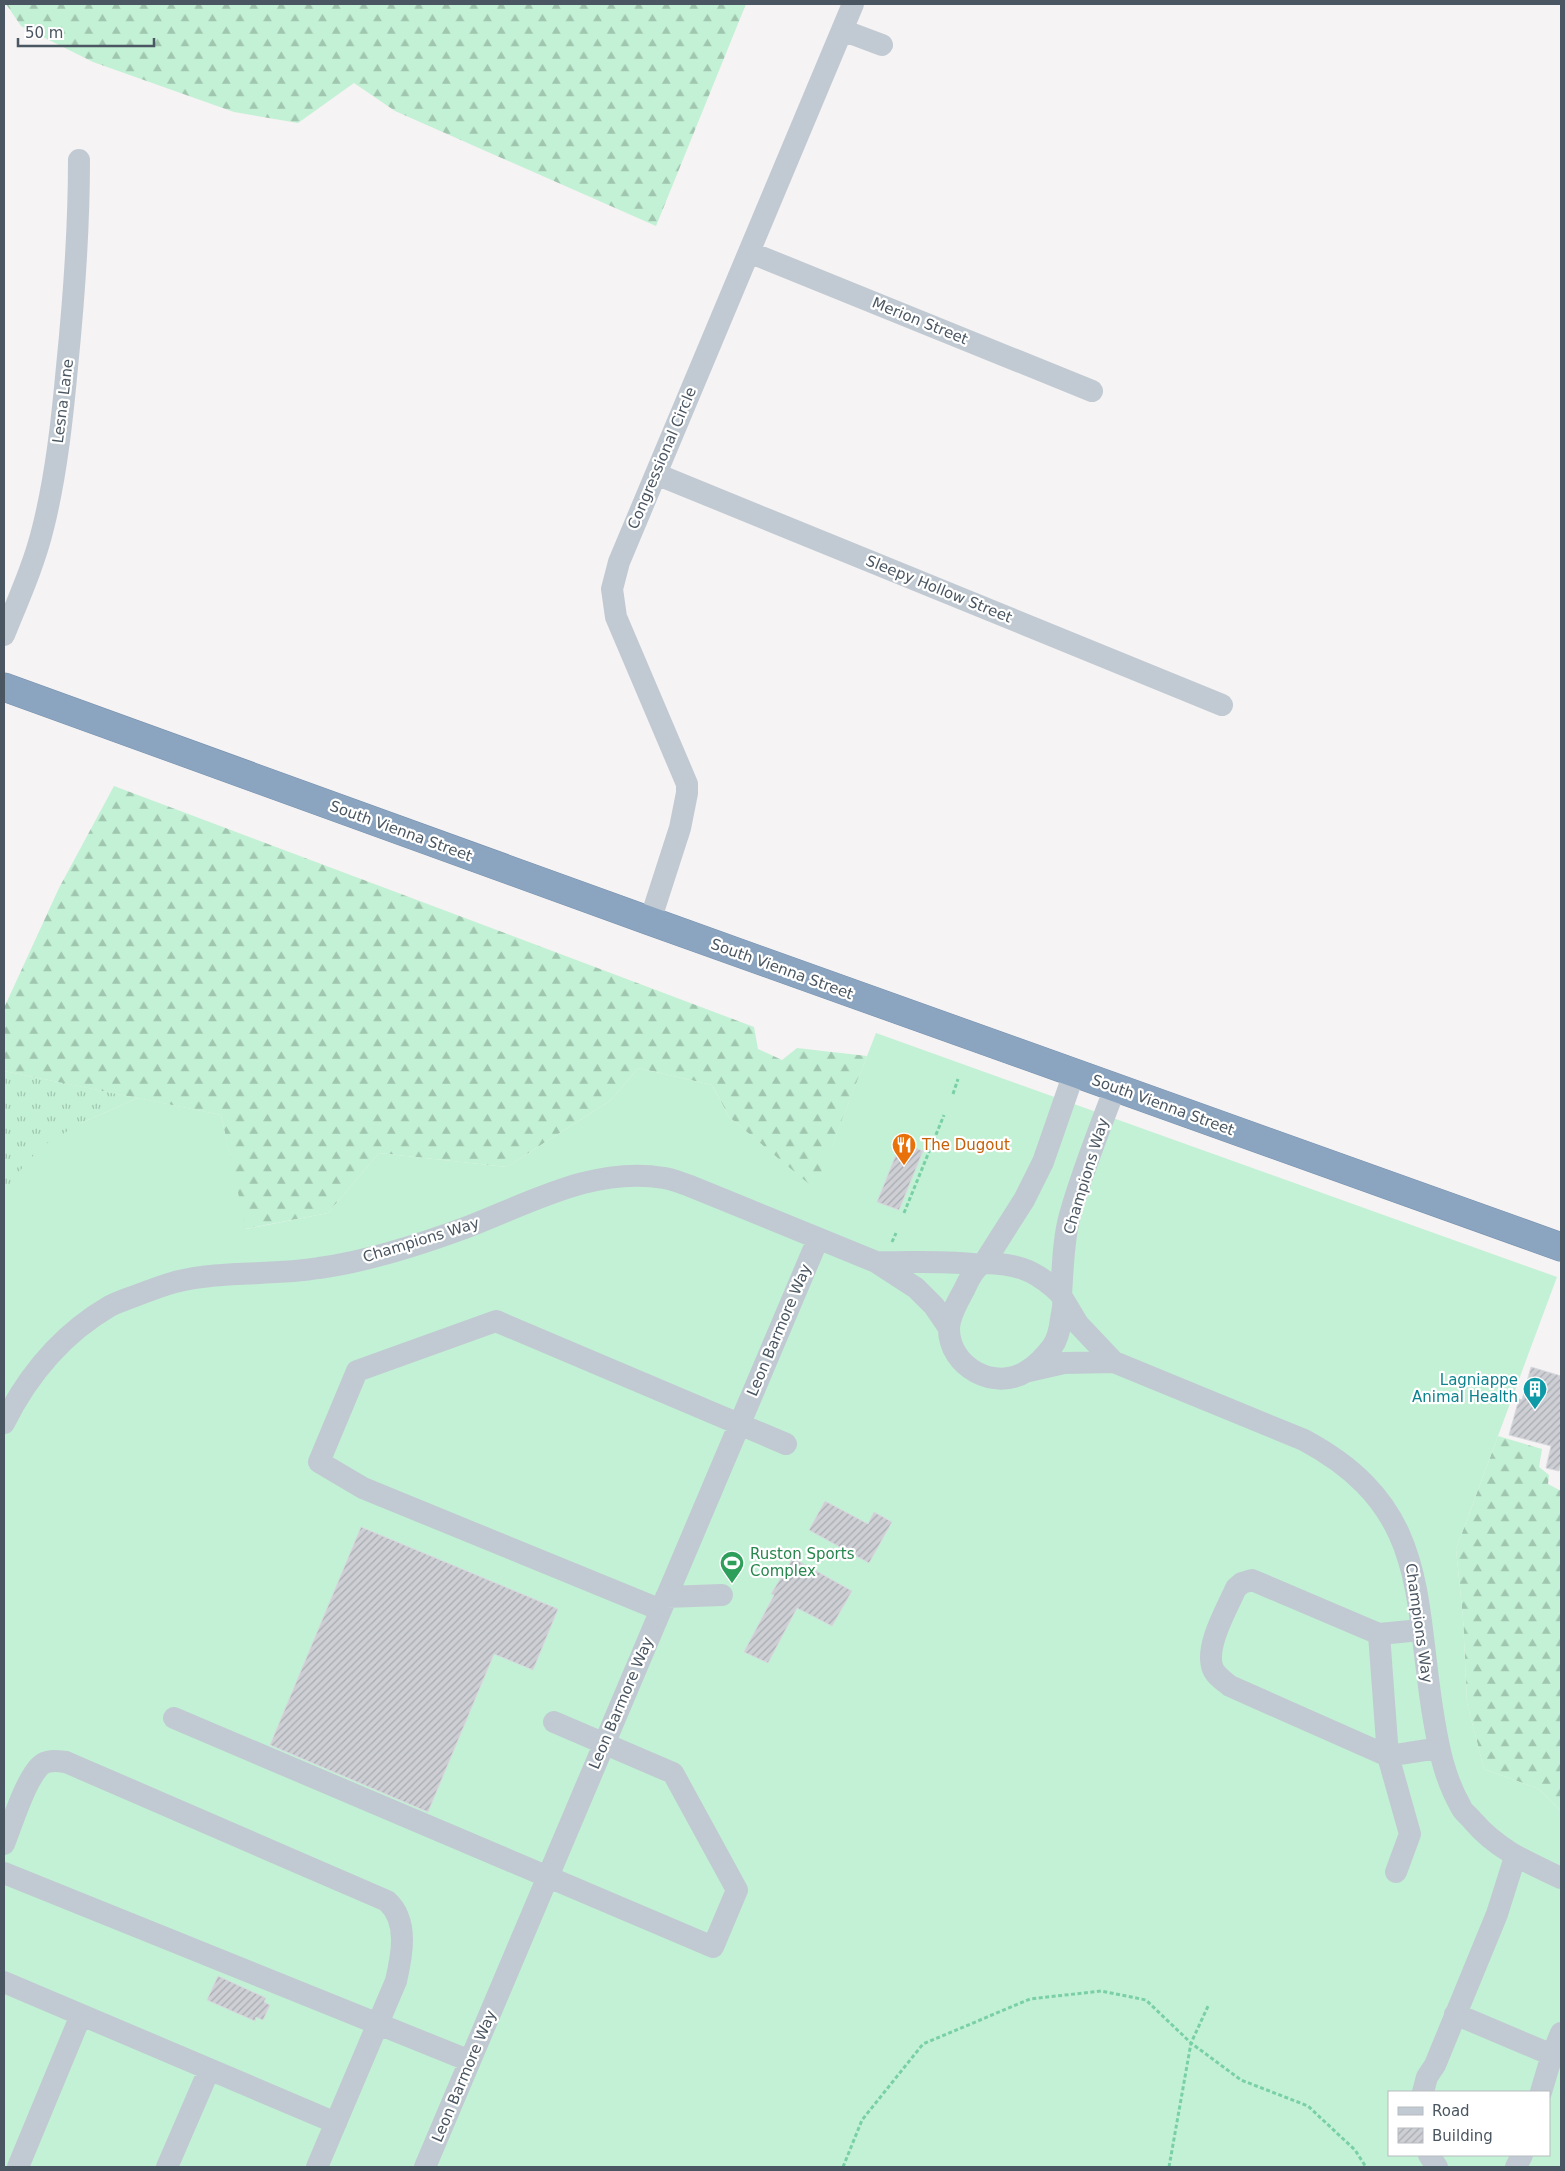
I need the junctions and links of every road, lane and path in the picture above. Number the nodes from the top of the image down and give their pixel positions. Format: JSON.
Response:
{"nodes":[{"id":1,"x":853,"y":4,"type":"edge"},
{"id":2,"x":842,"y":30,"type":"junction"},
{"id":3,"x":882,"y":45,"type":"dead end"},
{"id":4,"x":79,"y":160,"type":"dead end"},
{"id":5,"x":749,"y":252,"type":"junction"},
{"id":6,"x":1092,"y":390,"type":"dead end"},
{"id":7,"x":656,"y":474,"type":"junction"},
{"id":8,"x":4,"y":635,"type":"edge"},
{"id":9,"x":4,"y":687,"type":"edge"},
{"id":10,"x":1222,"y":705,"type":"dead end"},
{"id":11,"x":650,"y":921,"type":"junction"},
{"id":12,"x":1074,"y":1073,"type":"junction"},
{"id":13,"x":958,"y":1080,"type":"dead end"},
{"id":14,"x":1115,"y":1088,"type":"junction"},
{"id":15,"x":952,"y":1094,"type":"dead end"},
{"id":16,"x":944,"y":1116,"type":"dead end"},
{"id":17,"x":904,"y":1213,"type":"dead end"},
{"id":18,"x":818,"y":1239,"type":"junction"},
{"id":19,"x":1561,"y":1247,"type":"edge"},
{"id":20,"x":876,"y":1262,"type":"junction"},
{"id":21,"x":982,"y":1264,"type":"junction"},
{"id":22,"x":1062,"y":1297,"type":"junction"},
{"id":23,"x":949,"y":1328,"type":"junction"},
{"id":24,"x":1114,"y":1362,"type":"junction"},
{"id":25,"x":1027,"y":1372,"type":"junction"},
{"id":26,"x":4,"y":1423,"type":"edge"},
{"id":27,"x":739,"y":1424,"type":"junction"},
{"id":28,"x":786,"y":1444,"type":"dead end"},
{"id":29,"x":722,"y":1595,"type":"dead end"},
{"id":30,"x":663,"y":1604,"type":"junction"},
{"id":31,"x":1421,"y":1630,"type":"junction"},
{"id":32,"x":1378,"y":1634,"type":"junction"},
{"id":33,"x":174,"y":1718,"type":"dead end"},
{"id":34,"x":554,"y":1722,"type":"dead end"},
{"id":35,"x":604,"y":1744,"type":"junction"},
{"id":36,"x":1439,"y":1748,"type":"junction"},
{"id":37,"x":1388,"y":1756,"type":"junction"},
{"id":38,"x":4,"y":1844,"type":"edge"},
{"id":39,"x":1515,"y":1857,"type":"junction"},
{"id":40,"x":1396,"y":1872,"type":"dead end"},
{"id":41,"x":4,"y":1873,"type":"edge"},
{"id":42,"x":548,"y":1877,"type":"junction"},
{"id":43,"x":1561,"y":1878,"type":"edge"},
{"id":44,"x":4,"y":1982,"type":"edge"},
{"id":45,"x":1209,"y":2004,"type":"dead end"},
{"id":46,"x":1456,"y":2014,"type":"junction"},
{"id":47,"x":81,"y":2015,"type":"junction"},
{"id":48,"x":378,"y":2025,"type":"junction"},
{"id":49,"x":1561,"y":2033,"type":"edge"},
{"id":50,"x":1191,"y":2043,"type":"junction"},
{"id":51,"x":1552,"y":2055,"type":"junction"},
{"id":52,"x":470,"y":2061,"type":"junction"},
{"id":53,"x":209,"y":2070,"type":"junction"},
{"id":54,"x":1423,"y":2091,"type":"edge"},
{"id":55,"x":1541,"y":2091,"type":"edge"},
{"id":56,"x":336,"y":2123,"type":"junction"},
{"id":57,"x":1430,"y":2156,"type":"edge"},
{"id":58,"x":18,"y":2167,"type":"edge"},
{"id":59,"x":167,"y":2167,"type":"edge"},
{"id":60,"x":317,"y":2167,"type":"edge"},
{"id":61,"x":425,"y":2167,"type":"edge"},
{"id":62,"x":843,"y":2167,"type":"edge"},
{"id":63,"x":1169,"y":2167,"type":"edge"},
{"id":64,"x":1366,"y":2167,"type":"edge"},
{"id":65,"x":1437,"y":2167,"type":"edge"}],
"edges":[{"from":1,"to":2,"type":"street","name":"Congressional Circle"},
{"from":2,"to":3,"type":"street"},
{"from":2,"to":5,"type":"street","name":"Congressional Circle"},
{"from":4,"to":8,"type":"street","name":"Lesna Lane"},
{"from":5,"to":6,"type":"street","name":"Merion Street"},
{"from":5,"to":7,"type":"street","name":"Congressional Circle"},
{"from":7,"to":10,"type":"street","name":"Sleepy Hollow Street"},
{"from":7,"to":11,"type":"street","name":"Congressional Circle"},
{"from":9,"to":11,"type":"highway","name":"South Vienna Street"},
{"from":11,"to":12,"type":"highway","name":"South Vienna Street"},
{"from":12,"to":14,"type":"highway","name":"South Vienna Street"},
{"from":12,"to":21,"type":"street"},
{"from":13,"to":15,"type":"path"},
{"from":14,"to":19,"type":"highway","name":"South Vienna Street"},
{"from":14,"to":22,"type":"street","name":"Champions Way"},
{"from":16,"to":17,"type":"path"},
{"from":18,"to":20,"type":"street","name":"Champions Way"},
{"from":18,"to":26,"type":"street","name":"Champions Way"},
{"from":18,"to":27,"type":"street","name":"Leon Barmore Way"},
{"from":20,"to":21,"type":"street","name":"Champions Way"},
{"from":20,"to":23,"type":"street","name":"Champions Way"},
{"from":21,"to":22,"type":"street","name":"Champions Way"},
{"from":21,"to":23,"type":"street"},
{"from":22,"to":24,"type":"street","name":"Champions Way"},
{"from":22,"to":25,"type":"street","name":"Champions Way"},
{"from":23,"to":25,"type":"street","name":"Champions Way"},
{"from":24,"to":25,"type":"street","name":"Champions Way"},
{"from":24,"to":31,"type":"street","name":"Champions Way"},
{"from":27,"to":28,"type":"street"},
{"from":27,"to":30,"type":"street","name":"Leon Barmore Way"},
{"from":27,"to":30,"type":"street"},
{"from":29,"to":30,"type":"street"},
{"from":30,"to":35,"type":"street","name":"Leon Barmore Way"},
{"from":31,"to":32,"type":"street"},
{"from":31,"to":36,"type":"street","name":"Champions Way"},
{"from":32,"to":37,"type":"street"},
{"from":32,"to":37,"type":"street"},
{"from":33,"to":42,"type":"street"},
{"from":34,"to":35,"type":"street"},
{"from":35,"to":42,"type":"street","name":"Leon Barmore Way"},
{"from":35,"to":42,"type":"street"},
{"from":36,"to":37,"type":"street"},
{"from":36,"to":39,"type":"street","name":"Champions Way"},
{"from":37,"to":40,"type":"street"},
{"from":38,"to":48,"type":"street"},
{"from":39,"to":43,"type":"street","name":"Champions Way"},
{"from":39,"to":46,"type":"street"},
{"from":41,"to":48,"type":"street"},
{"from":42,"to":52,"type":"street","name":"Leon Barmore Way"},
{"from":44,"to":47,"type":"street"},
{"from":45,"to":50,"type":"path"},
{"from":46,"to":51,"type":"street"},
{"from":46,"to":54,"type":"street"},
{"from":47,"to":53,"type":"street"},
{"from":47,"to":58,"type":"street"},
{"from":48,"to":52,"type":"street"},
{"from":48,"to":56,"type":"street"},
{"from":49,"to":51,"type":"street"},
{"from":50,"to":62,"type":"path"},
{"from":50,"to":63,"type":"path"},
{"from":50,"to":64,"type":"path"},
{"from":51,"to":55,"type":"street"},
{"from":52,"to":61,"type":"street","name":"Leon Barmore Way"},
{"from":53,"to":56,"type":"street"},
{"from":53,"to":59,"type":"street"},
{"from":56,"to":60,"type":"street"},
{"from":57,"to":65,"type":"street"}]}
